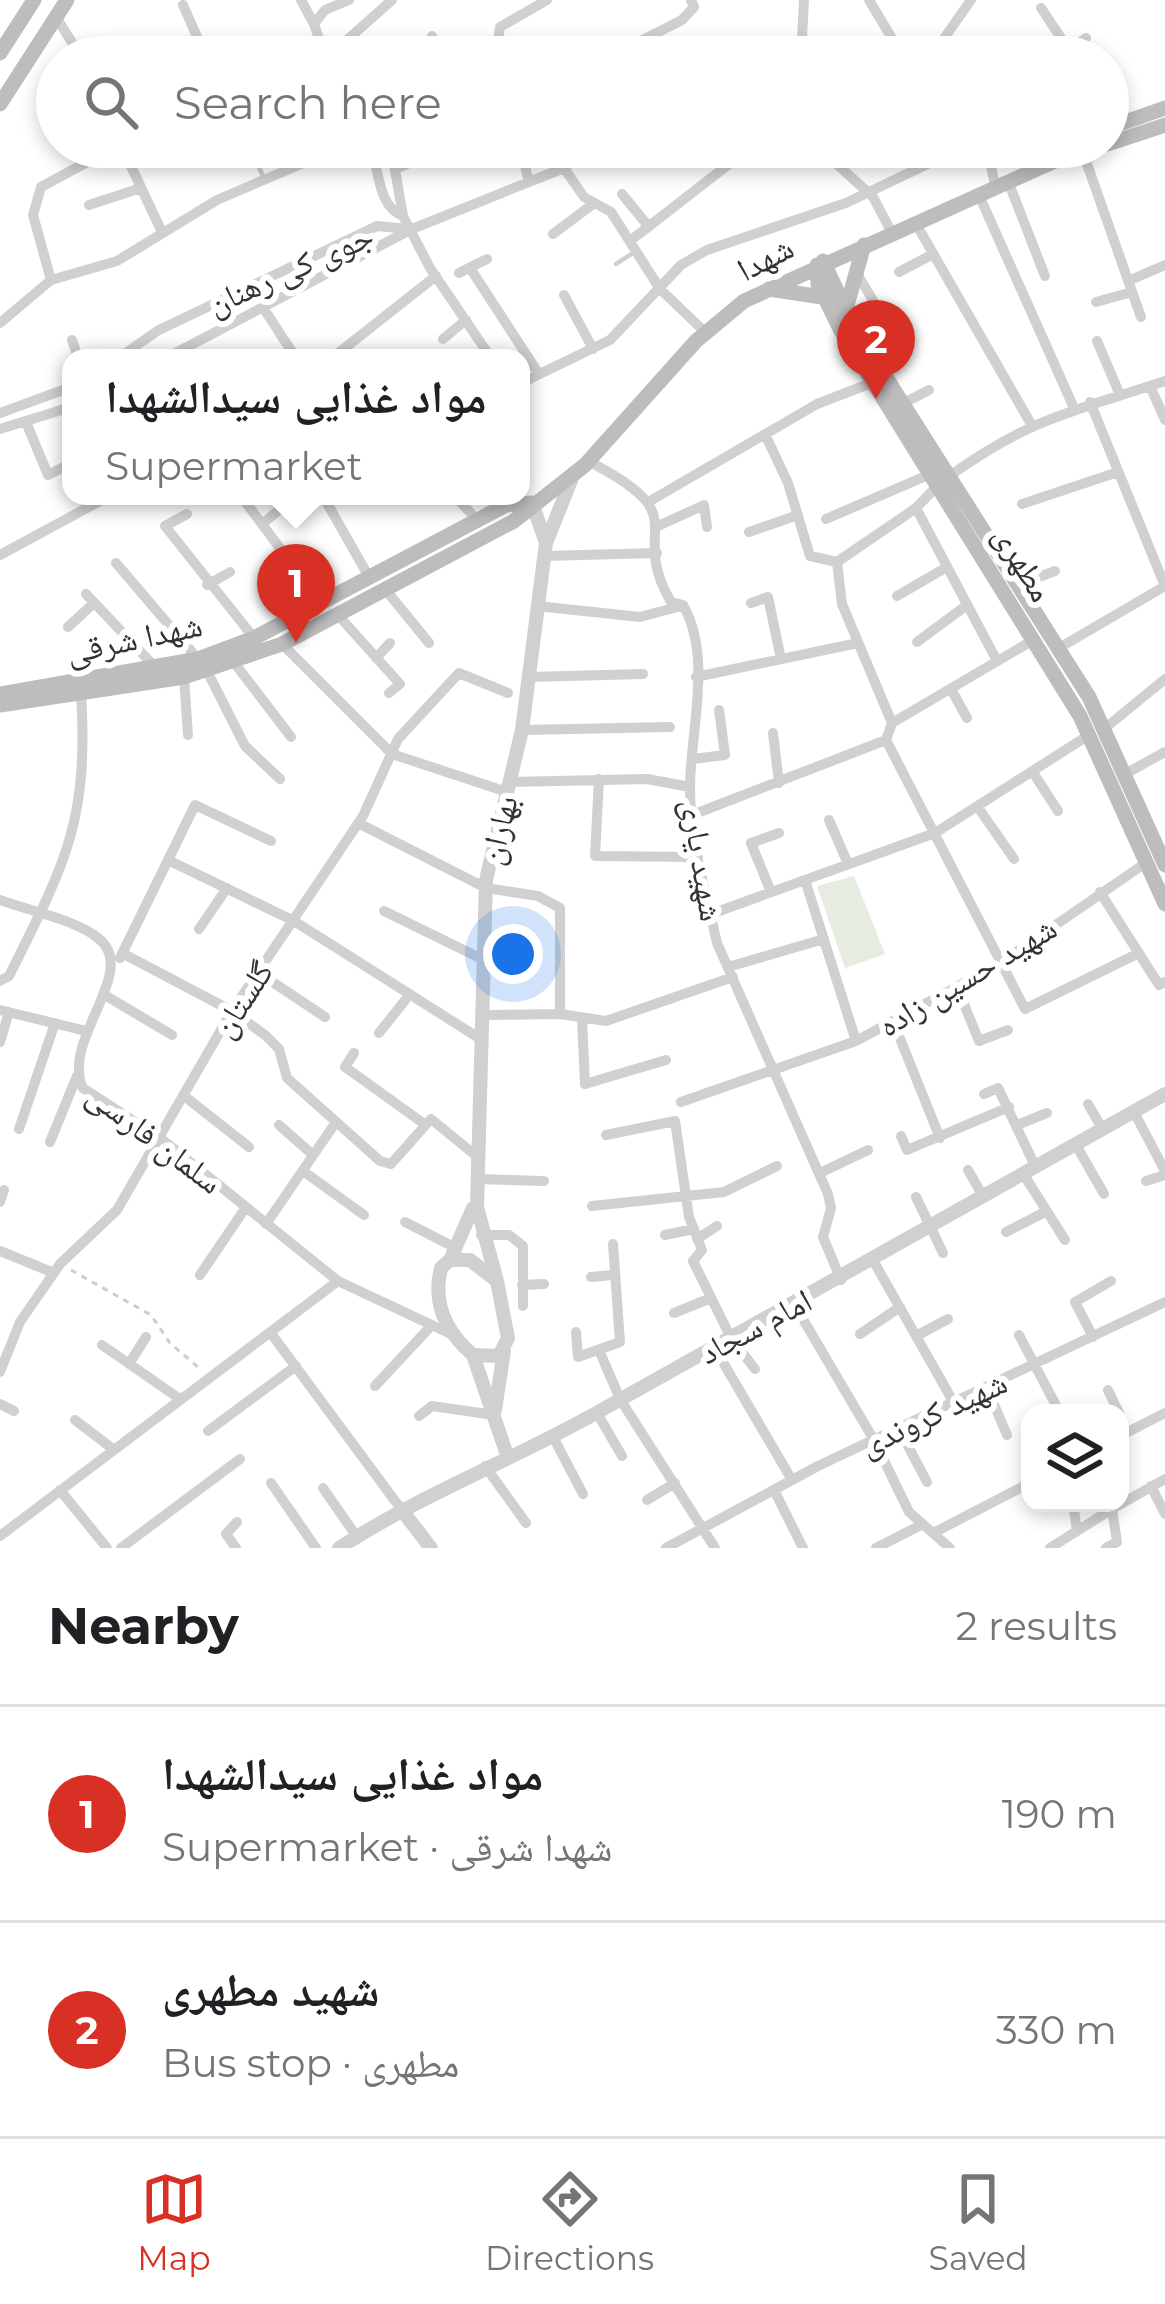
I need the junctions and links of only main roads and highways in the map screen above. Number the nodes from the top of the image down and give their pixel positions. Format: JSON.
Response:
{"nodes":[{"id":1,"x":34,"y":0,"type":"edge"},
{"id":2,"x":67,"y":0,"type":"edge"},
{"id":3,"x":43,"y":36,"type":"edge"},
{"id":4,"x":36,"y":47,"type":"edge"},
{"id":5,"x":0,"y":53,"type":"edge"},
{"id":6,"x":0,"y":104,"type":"edge"},
{"id":7,"x":1165,"y":107,"type":"edge"},
{"id":8,"x":1129,"y":120,"type":"edge"},
{"id":9,"x":1165,"y":125,"type":"edge"},
{"id":10,"x":1129,"y":137,"type":"edge"},
{"id":11,"x":1036,"y":168,"type":"edge"},
{"id":12,"x":864,"y":245,"type":"junction"},
{"id":13,"x":820,"y":263,"type":"junction"},
{"id":14,"x":766,"y":289,"type":"junction"},
{"id":15,"x":822,"y":297,"type":"junction"},
{"id":16,"x":846,"y":309,"type":"junction"},
{"id":17,"x":941,"y":477,"type":"junction"},
{"id":18,"x":532,"y":503,"type":"joint"},
{"id":19,"x":497,"y":505,"type":"edge"},
{"id":20,"x":203,"y":665,"type":"junction"},
{"id":21,"x":0,"y":694,"type":"edge"},
{"id":22,"x":0,"y":705,"type":"edge"},
{"id":23,"x":1096,"y":732,"type":"junction"},
{"id":24,"x":1165,"y":865,"type":"edge"},
{"id":25,"x":1165,"y":904,"type":"edge"}],
"edges":[{"from":1,"to":5,"type":"main road"},
{"from":2,"to":3,"type":"main road"},
{"from":4,"to":6,"type":"main road"},
{"from":7,"to":8,"type":"main road"},
{"from":9,"to":10,"type":"main road"},
{"from":11,"to":12,"type":"main road","name":"شهدا"},
{"from":12,"to":13,"type":"main road","name":"شهدا"},
{"from":12,"to":16,"type":"main road"},
{"from":13,"to":14,"type":"main road","name":"شهدا"},
{"from":13,"to":15,"type":"main road","name":"مطهری"},
{"from":13,"to":16,"type":"main road","name":"مطهری"},
{"from":14,"to":15,"type":"main road"},
{"from":14,"to":18,"type":"main road","name":"شهدا"},
{"from":15,"to":17,"type":"main road","name":"مطهری"},
{"from":16,"to":17,"type":"main road","name":"مطهری"},
{"from":17,"to":23,"type":"main road","name":"مطهری"},
{"from":17,"to":23,"type":"main road","name":"مطهری"},
{"from":18,"to":20,"type":"main road","name":"شهدا شرقی"},
{"from":19,"to":20,"type":"main road","name":"شهدا شرقی"},
{"from":20,"to":21,"type":"main road","name":"شهدا شرقی"},
{"from":20,"to":22,"type":"main road","name":"شهدا شرقی"},
{"from":23,"to":24,"type":"main road","name":"مطهری"},
{"from":23,"to":25,"type":"main road","name":"مطهری"}]}
